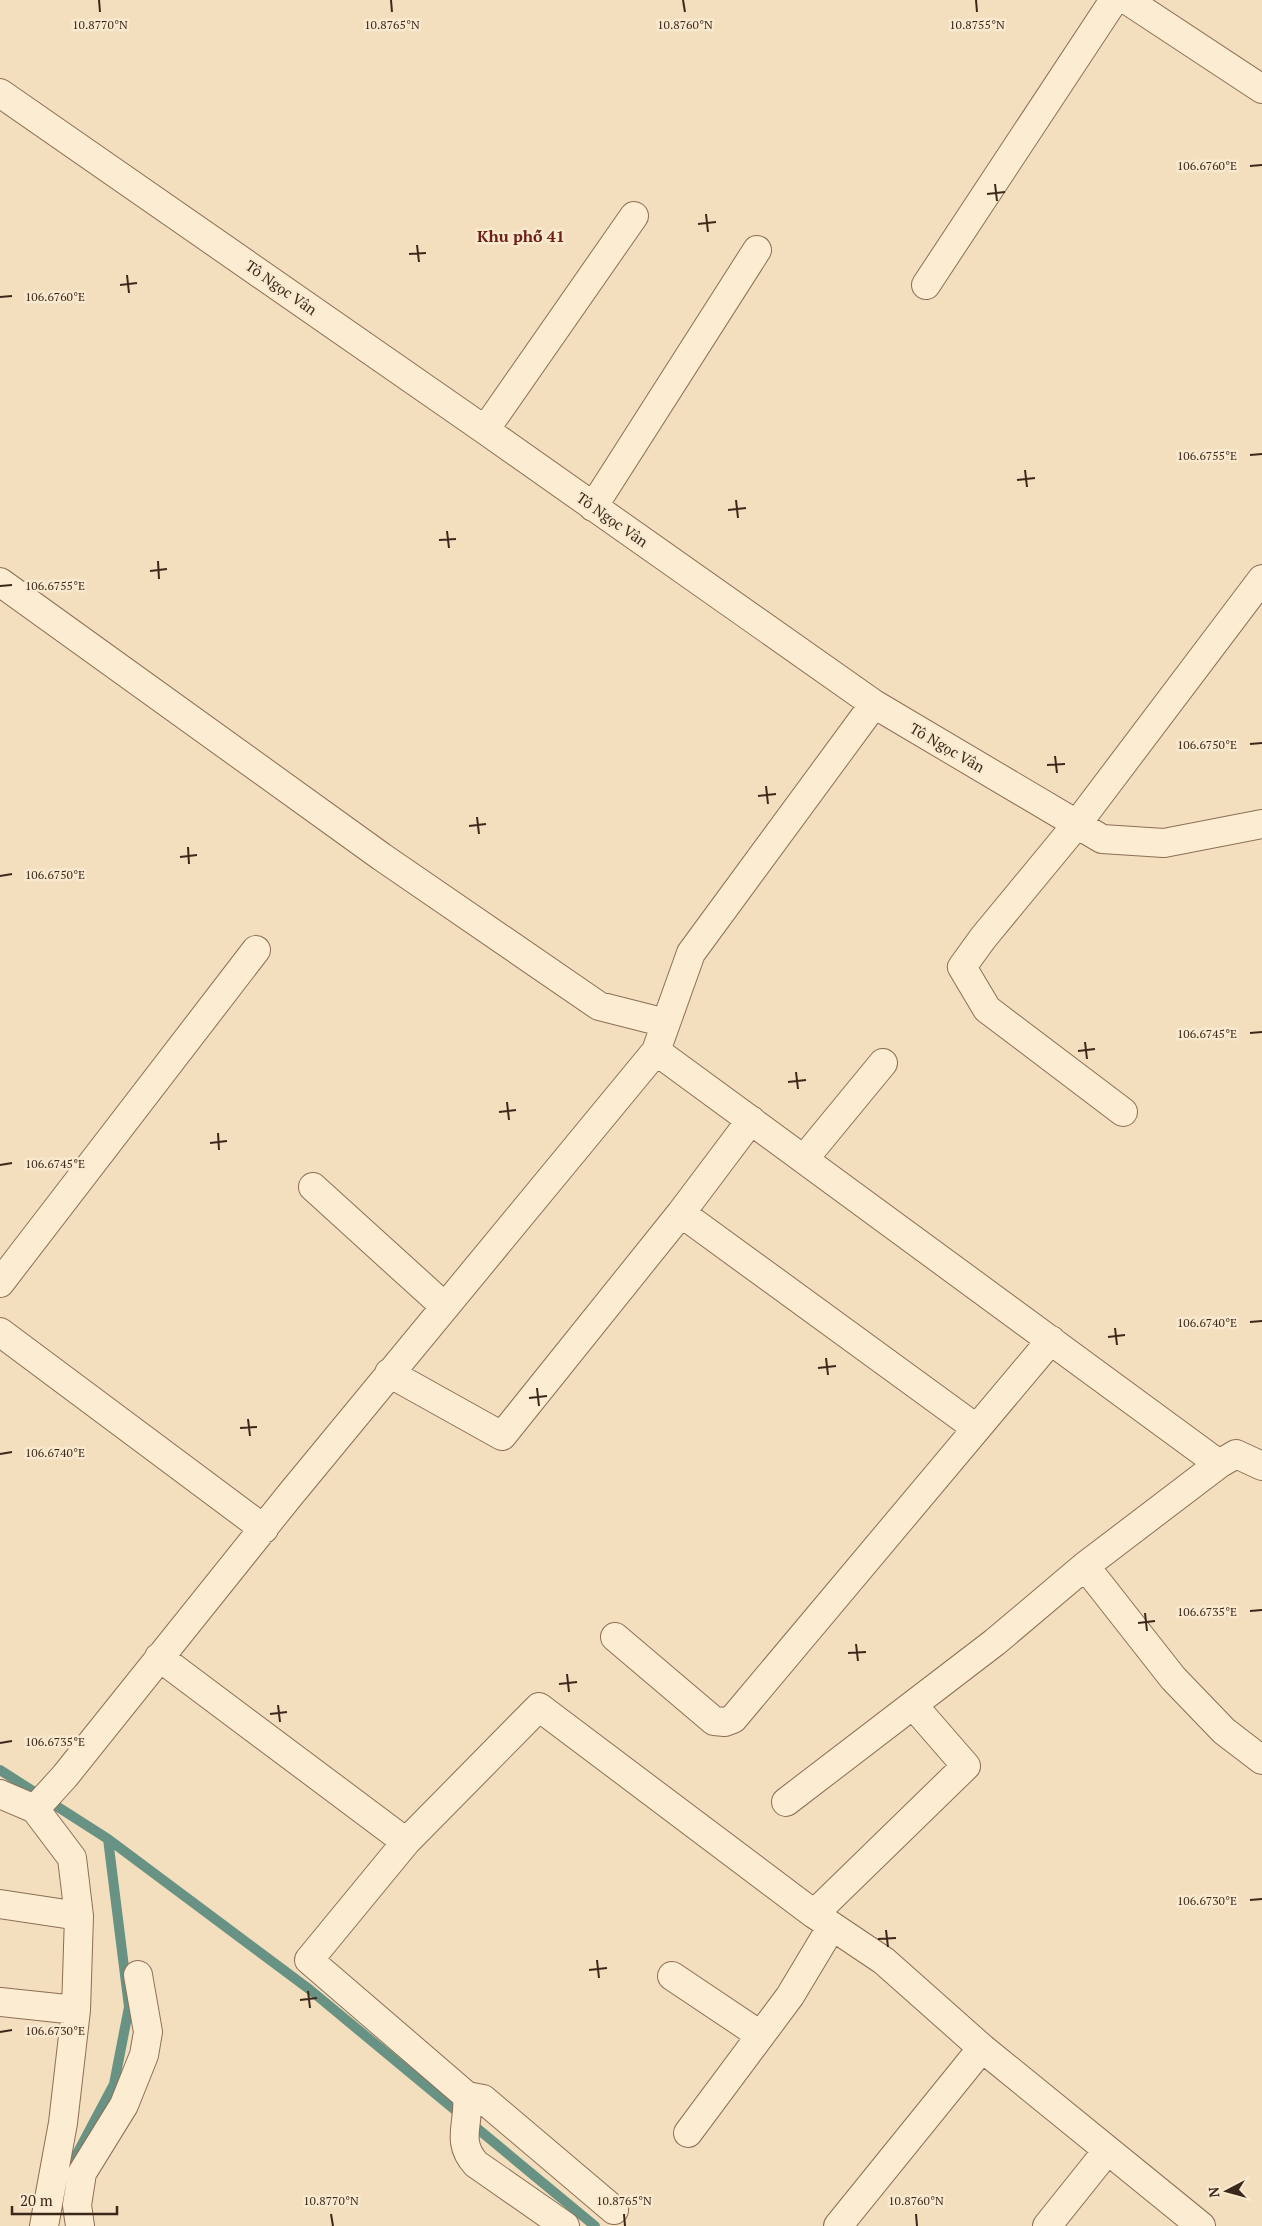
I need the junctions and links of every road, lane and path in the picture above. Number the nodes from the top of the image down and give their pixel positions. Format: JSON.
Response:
{"nodes":[{"id":1,"x":1114,"y":0,"type":"edge"},
{"id":2,"x":1142,"y":4,"type":"edge"},
{"id":3,"x":1262,"y":89,"type":"edge"},
{"id":4,"x":0,"y":93,"type":"edge"},
{"id":5,"x":634,"y":216,"type":"dead end"},
{"id":6,"x":757,"y":250,"type":"dead end"},
{"id":7,"x":926,"y":285,"type":"dead end"},
{"id":8,"x":485,"y":430,"type":"junction"},
{"id":9,"x":593,"y":507,"type":"junction"},
{"id":10,"x":1262,"y":579,"type":"edge"},
{"id":11,"x":0,"y":582,"type":"edge"},
{"id":12,"x":874,"y":704,"type":"junction"},
{"id":13,"x":1077,"y":824,"type":"junction"},
{"id":14,"x":1262,"y":824,"type":"edge"},
{"id":15,"x":256,"y":950,"type":"dead end"},
{"id":16,"x":666,"y":1023,"type":"junction"},
{"id":17,"x":656,"y":1050,"type":"junction"},
{"id":18,"x":883,"y":1063,"type":"dead end"},
{"id":19,"x":1123,"y":1112,"type":"dead end"},
{"id":20,"x":751,"y":1120,"type":"junction"},
{"id":21,"x":804,"y":1159,"type":"junction"},
{"id":22,"x":313,"y":1187,"type":"dead end"},
{"id":23,"x":681,"y":1213,"type":"junction"},
{"id":24,"x":0,"y":1283,"type":"edge"},
{"id":25,"x":444,"y":1306,"type":"junction"},
{"id":26,"x":0,"y":1332,"type":"edge"},
{"id":27,"x":1051,"y":1340,"type":"junction"},
{"id":28,"x":389,"y":1373,"type":"junction"},
{"id":29,"x":976,"y":1428,"type":"junction"},
{"id":30,"x":1219,"y":1464,"type":"junction"},
{"id":31,"x":1262,"y":1466,"type":"edge"},
{"id":32,"x":264,"y":1529,"type":"junction"},
{"id":33,"x":1085,"y":1566,"type":"junction"},
{"id":34,"x":615,"y":1637,"type":"dead end"},
{"id":35,"x":159,"y":1656,"type":"junction"},
{"id":36,"x":913,"y":1705,"type":"junction"},
{"id":37,"x":1262,"y":1760,"type":"edge"},
{"id":38,"x":0,"y":1794,"type":"edge"},
{"id":39,"x":786,"y":1802,"type":"dead end"},
{"id":40,"x":37,"y":1807,"type":"junction"},
{"id":41,"x":406,"y":1842,"type":"junction"},
{"id":42,"x":0,"y":1904,"type":"edge"},
{"id":43,"x":79,"y":1916,"type":"junction"},
{"id":44,"x":823,"y":1920,"type":"junction"},
{"id":45,"x":138,"y":1975,"type":"dead end"},
{"id":46,"x":672,"y":1976,"type":"dead end"},
{"id":47,"x":0,"y":2002,"type":"edge"},
{"id":48,"x":76,"y":2010,"type":"junction"},
{"id":49,"x":760,"y":2035,"type":"junction"},
{"id":50,"x":982,"y":2048,"type":"junction"},
{"id":51,"x":468,"y":2102,"type":"junction"},
{"id":52,"x":688,"y":2133,"type":"dead end"},
{"id":53,"x":1107,"y":2151,"type":"junction"},
{"id":54,"x":614,"y":2210,"type":"dead end"},
{"id":55,"x":44,"y":2226,"type":"edge"},
{"id":56,"x":80,"y":2226,"type":"edge"},
{"id":57,"x":564,"y":2226,"type":"edge"},
{"id":58,"x":838,"y":2226,"type":"edge"},
{"id":59,"x":1047,"y":2226,"type":"edge"},
{"id":60,"x":1201,"y":2226,"type":"edge"}],
"edges":[{"from":1,"to":7,"type":"street"},
{"from":2,"to":3,"type":"street"},
{"from":4,"to":8,"type":"street","name":"Tô Ngọc Vân"},
{"from":5,"to":8,"type":"street"},
{"from":6,"to":9,"type":"street"},
{"from":8,"to":9,"type":"street","name":"Tô Ngọc Vân"},
{"from":9,"to":12,"type":"street","name":"Tô Ngọc Vân"},
{"from":10,"to":13,"type":"street"},
{"from":11,"to":16,"type":"street"},
{"from":12,"to":13,"type":"street","name":"Tô Ngọc Vân"},
{"from":12,"to":16,"type":"street"},
{"from":13,"to":14,"type":"street","name":"Tô Ngọc Vân"},
{"from":13,"to":19,"type":"street"},
{"from":15,"to":24,"type":"street"},
{"from":16,"to":17,"type":"street"},
{"from":17,"to":20,"type":"street"},
{"from":17,"to":25,"type":"street"},
{"from":18,"to":21,"type":"street"},
{"from":20,"to":21,"type":"street"},
{"from":20,"to":23,"type":"street"},
{"from":21,"to":27,"type":"street"},
{"from":22,"to":25,"type":"street"},
{"from":23,"to":28,"type":"street"},
{"from":23,"to":29,"type":"street"},
{"from":25,"to":28,"type":"street"},
{"from":26,"to":32,"type":"street"},
{"from":27,"to":29,"type":"street"},
{"from":27,"to":30,"type":"street"},
{"from":28,"to":32,"type":"street"},
{"from":29,"to":34,"type":"street"},
{"from":30,"to":31,"type":"street"},
{"from":30,"to":33,"type":"street"},
{"from":32,"to":35,"type":"street"},
{"from":33,"to":36,"type":"street"},
{"from":33,"to":37,"type":"street"},
{"from":35,"to":40,"type":"street"},
{"from":35,"to":41,"type":"street"},
{"from":36,"to":39,"type":"street"},
{"from":36,"to":44,"type":"street"},
{"from":38,"to":40,"type":"street"},
{"from":40,"to":43,"type":"street"},
{"from":41,"to":44,"type":"street"},
{"from":41,"to":51,"type":"street"},
{"from":42,"to":43,"type":"street"},
{"from":43,"to":48,"type":"street"},
{"from":44,"to":49,"type":"street"},
{"from":44,"to":50,"type":"street"},
{"from":45,"to":56,"type":"street"},
{"from":46,"to":49,"type":"street"},
{"from":47,"to":48,"type":"street"},
{"from":48,"to":55,"type":"street"},
{"from":49,"to":52,"type":"street"},
{"from":50,"to":53,"type":"street"},
{"from":50,"to":58,"type":"street"},
{"from":51,"to":54,"type":"street"},
{"from":51,"to":57,"type":"street"},
{"from":53,"to":59,"type":"street"},
{"from":53,"to":60,"type":"street"}]}
